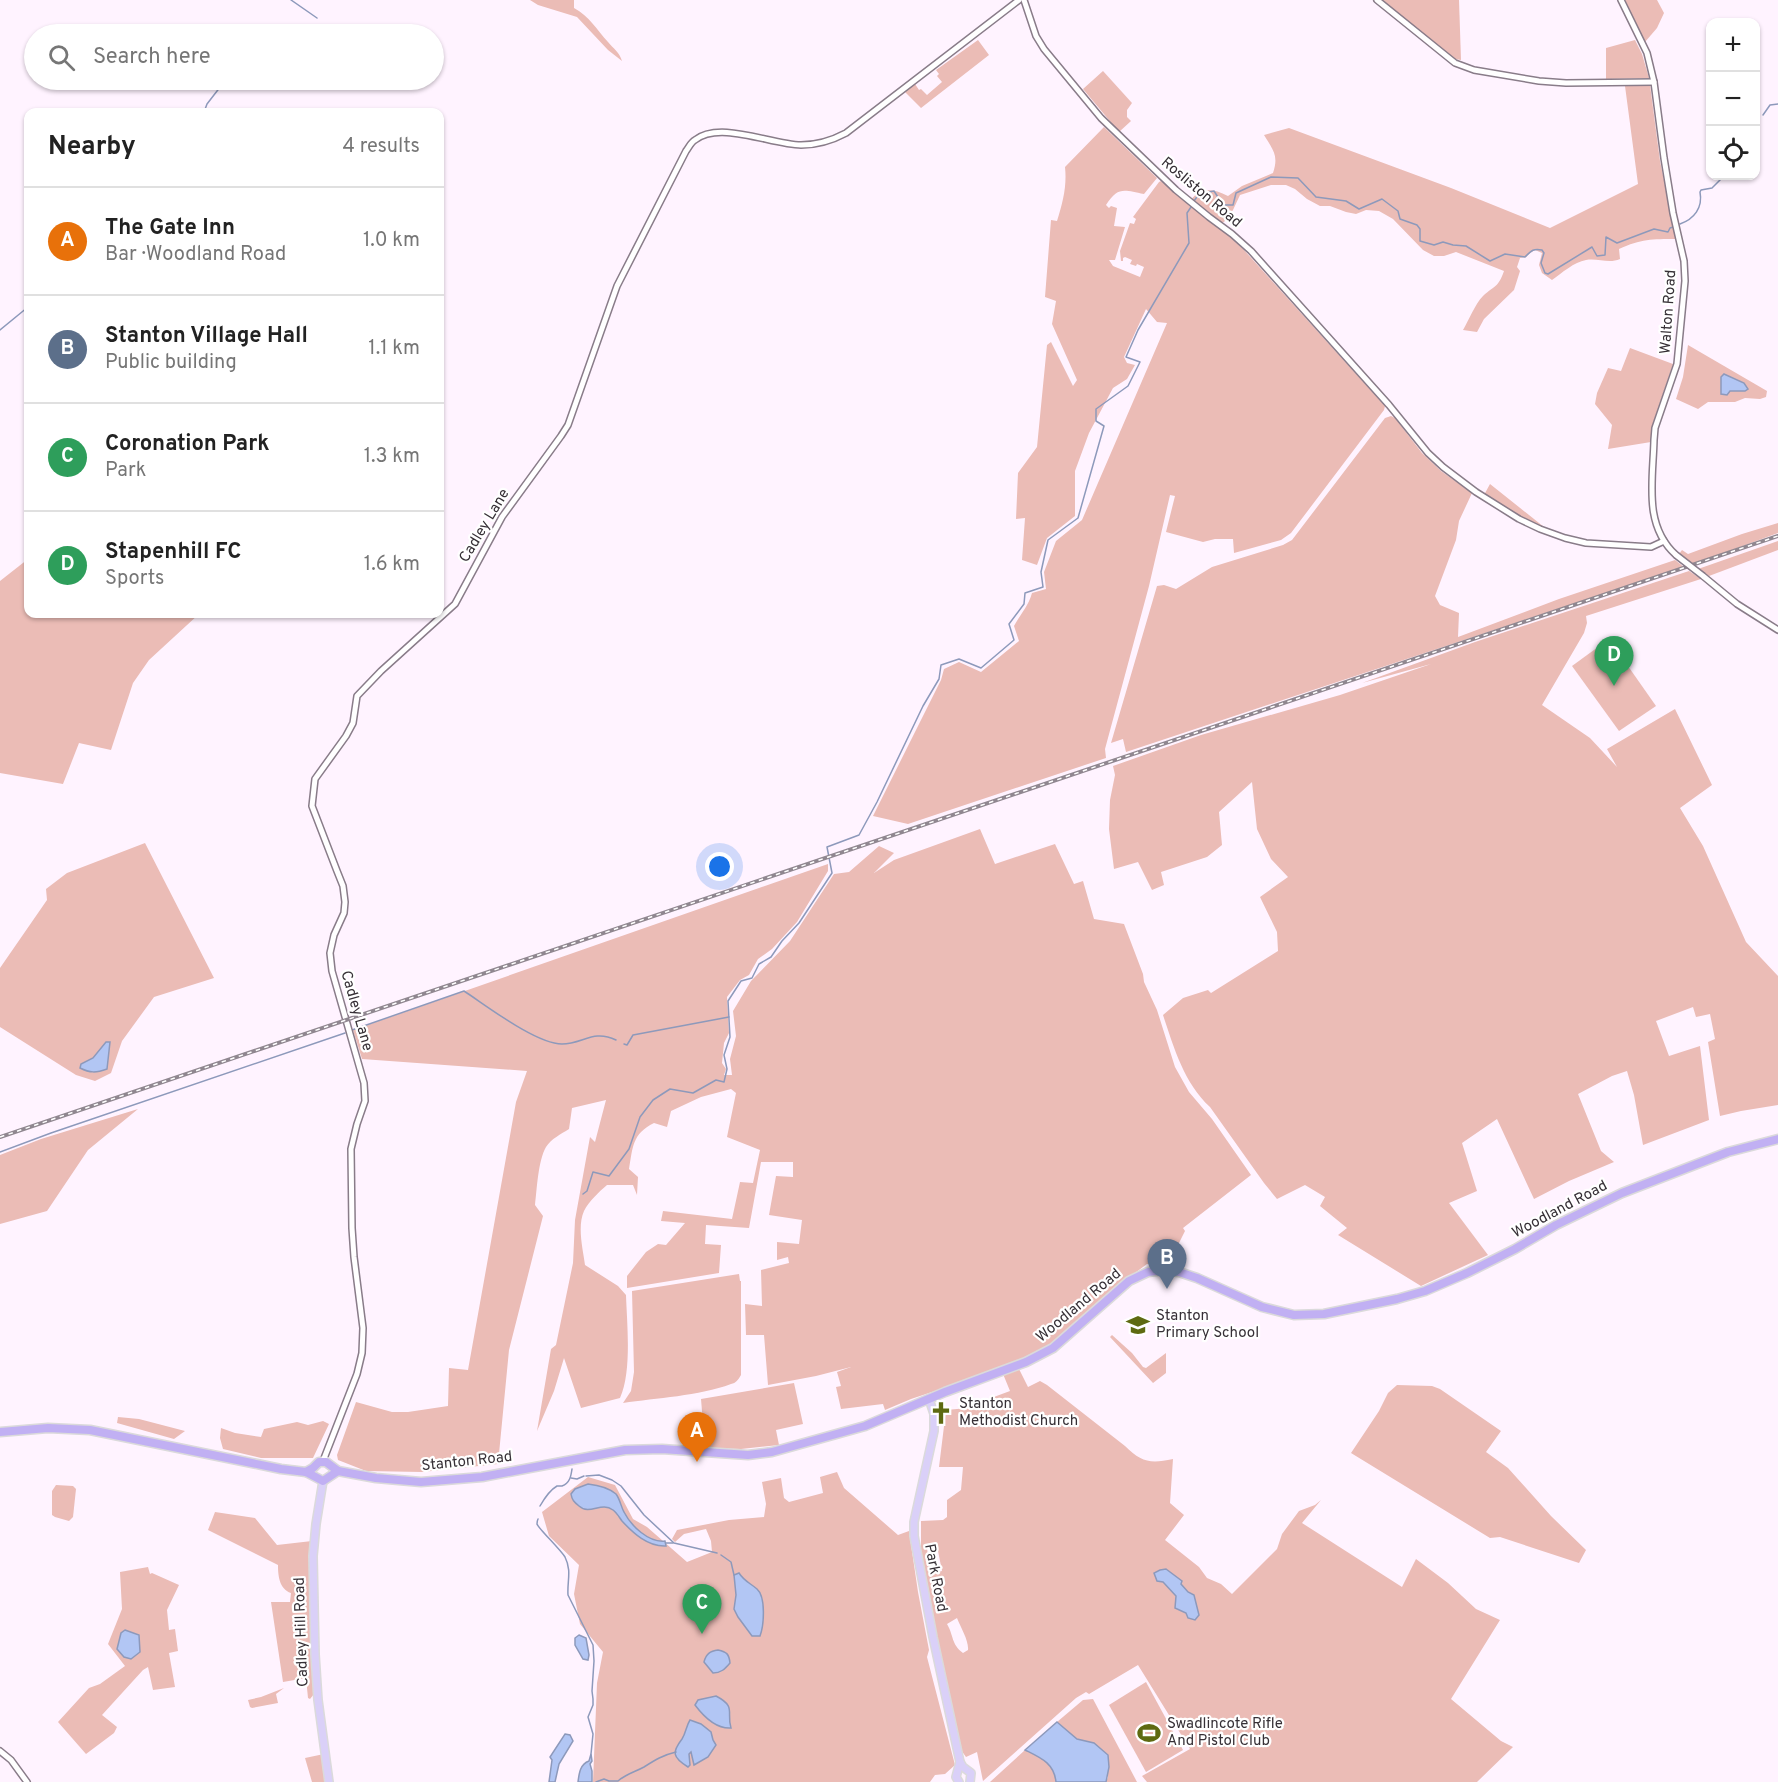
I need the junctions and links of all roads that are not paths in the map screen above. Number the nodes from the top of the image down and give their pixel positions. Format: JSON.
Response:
{"nodes":[{"id":1,"x":1021,"y":0,"type":"edge"},
{"id":2,"x":1377,"y":0,"type":"edge"},
{"id":3,"x":1621,"y":0,"type":"edge"},
{"id":4,"x":1654,"y":82,"type":"junction"},
{"id":5,"x":1664,"y":541,"type":"junction"},
{"id":6,"x":444,"y":613,"type":"edge"},
{"id":7,"x":439,"y":618,"type":"edge"},
{"id":8,"x":1778,"y":630,"type":"edge"},
{"id":9,"x":1778,"y":1139,"type":"edge"},
{"id":10,"x":929,"y":1399,"type":"junction"},
{"id":11,"x":0,"y":1432,"type":"edge"},
{"id":12,"x":564,"y":1461,"type":"joint"},
{"id":13,"x":323,"y":1471,"type":"junction"},
{"id":14,"x":0,"y":1751,"type":"edge"},
{"id":15,"x":960,"y":1762,"type":"junction"},
{"id":16,"x":967,"y":1769,"type":"junction"},
{"id":17,"x":958,"y":1772,"type":"junction"},
{"id":18,"x":970,"y":1781,"type":"edge"},
{"id":19,"x":27,"y":1782,"type":"edge"},
{"id":20,"x":328,"y":1782,"type":"edge"},
{"id":21,"x":959,"y":1782,"type":"edge"}],
"edges":[{"from":1,"to":5,"type":"street","name":"Rosliston Road"},
{"from":1,"to":6,"type":"street","name":"Cadley Lane"},
{"from":2,"to":4,"type":"street"},
{"from":3,"to":4,"type":"street","name":"Walton Road"},
{"from":4,"to":5,"type":"street","name":"Walton Road"},
{"from":5,"to":8,"type":"street","name":"Walton Road","bridge":true},
{"from":7,"to":13,"type":"street","name":"Cadley Lane"},
{"from":9,"to":10,"type":"highway","name":"Woodland Road"},
{"from":10,"to":12,"type":"highway","name":"Woodland Road"},
{"from":10,"to":15,"type":"main road","name":"Park Road"},
{"from":11,"to":13,"type":"highway","name":"Stanton Road"},
{"from":12,"to":13,"type":"highway","name":"Stanton Road"},
{"from":13,"to":20,"type":"main road","name":"Cadley Hill Road"},
{"from":14,"to":19,"type":"street"},
{"from":15,"to":16,"type":"main road"},
{"from":15,"to":17,"type":"main road","name":"Park Road"},
{"from":16,"to":17,"type":"main road"},
{"from":16,"to":18,"type":"main road"},
{"from":17,"to":21,"type":"main road","name":"Park Road"}]}
